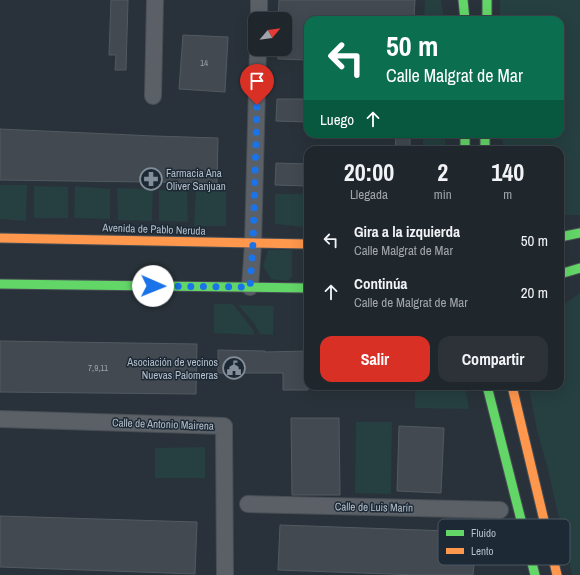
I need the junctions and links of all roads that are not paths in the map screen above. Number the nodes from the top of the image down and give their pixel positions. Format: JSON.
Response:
{"nodes":[{"id":1,"x":155,"y":0,"type":"edge"},
{"id":2,"x":259,"y":0,"type":"edge"},
{"id":3,"x":463,"y":0,"type":"edge"},
{"id":4,"x":487,"y":0,"type":"edge"},
{"id":5,"x":259,"y":12,"type":"edge"},
{"id":6,"x":465,"y":16,"type":"edge"},
{"id":7,"x":487,"y":16,"type":"edge"},
{"id":8,"x":258,"y":56,"type":"edge"},
{"id":9,"x":153,"y":96,"type":"dead end"},
{"id":10,"x":580,"y":233,"type":"edge"},
{"id":11,"x":564,"y":236,"type":"edge"},
{"id":12,"x":0,"y":238,"type":"edge"},
{"id":13,"x":253,"y":244,"type":"junction"},
{"id":14,"x":304,"y":244,"type":"edge"},
{"id":15,"x":580,"y":268,"type":"edge"},
{"id":16,"x":564,"y":273,"type":"edge"},
{"id":17,"x":0,"y":284,"type":"edge"},
{"id":18,"x":250,"y":287,"type":"junction"},
{"id":19,"x":304,"y":288,"type":"edge"},
{"id":20,"x":488,"y":390,"type":"edge"},
{"id":21,"x":513,"y":390,"type":"edge"},
{"id":22,"x":0,"y":419,"type":"edge"},
{"id":23,"x":248,"y":504,"type":"dead end"},
{"id":24,"x":500,"y":510,"type":"dead end"},
{"id":25,"x":521,"y":519,"type":"edge"},
{"id":26,"x":544,"y":519,"type":"edge"},
{"id":27,"x":532,"y":565,"type":"edge"},
{"id":28,"x":555,"y":565,"type":"edge"},
{"id":29,"x":225,"y":575,"type":"edge"},
{"id":30,"x":535,"y":575,"type":"edge"},
{"id":31,"x":557,"y":575,"type":"edge"}],
"edges":[{"from":1,"to":9,"type":"street"},
{"from":2,"to":5,"type":"street"},
{"from":3,"to":6,"type":"main road"},
{"from":4,"to":7,"type":"main road"},
{"from":8,"to":13,"type":"street"},
{"from":10,"to":11,"type":"main road"},
{"from":12,"to":13,"type":"main road","name":"Avenida de Pablo Neruda"},
{"from":13,"to":14,"type":"main road","name":"Avenida de Pablo Neruda"},
{"from":13,"to":18,"type":"street"},
{"from":15,"to":16,"type":"main road"},
{"from":17,"to":18,"type":"main road"},
{"from":18,"to":19,"type":"main road"},
{"from":20,"to":25,"type":"main road"},
{"from":21,"to":26,"type":"main road"},
{"from":22,"to":29,"type":"street","name":"Calle de Antonio Mairena"},
{"from":23,"to":24,"type":"street","name":"Calle de Luis Marín"},
{"from":27,"to":30,"type":"main road"},
{"from":28,"to":31,"type":"main road"}]}
